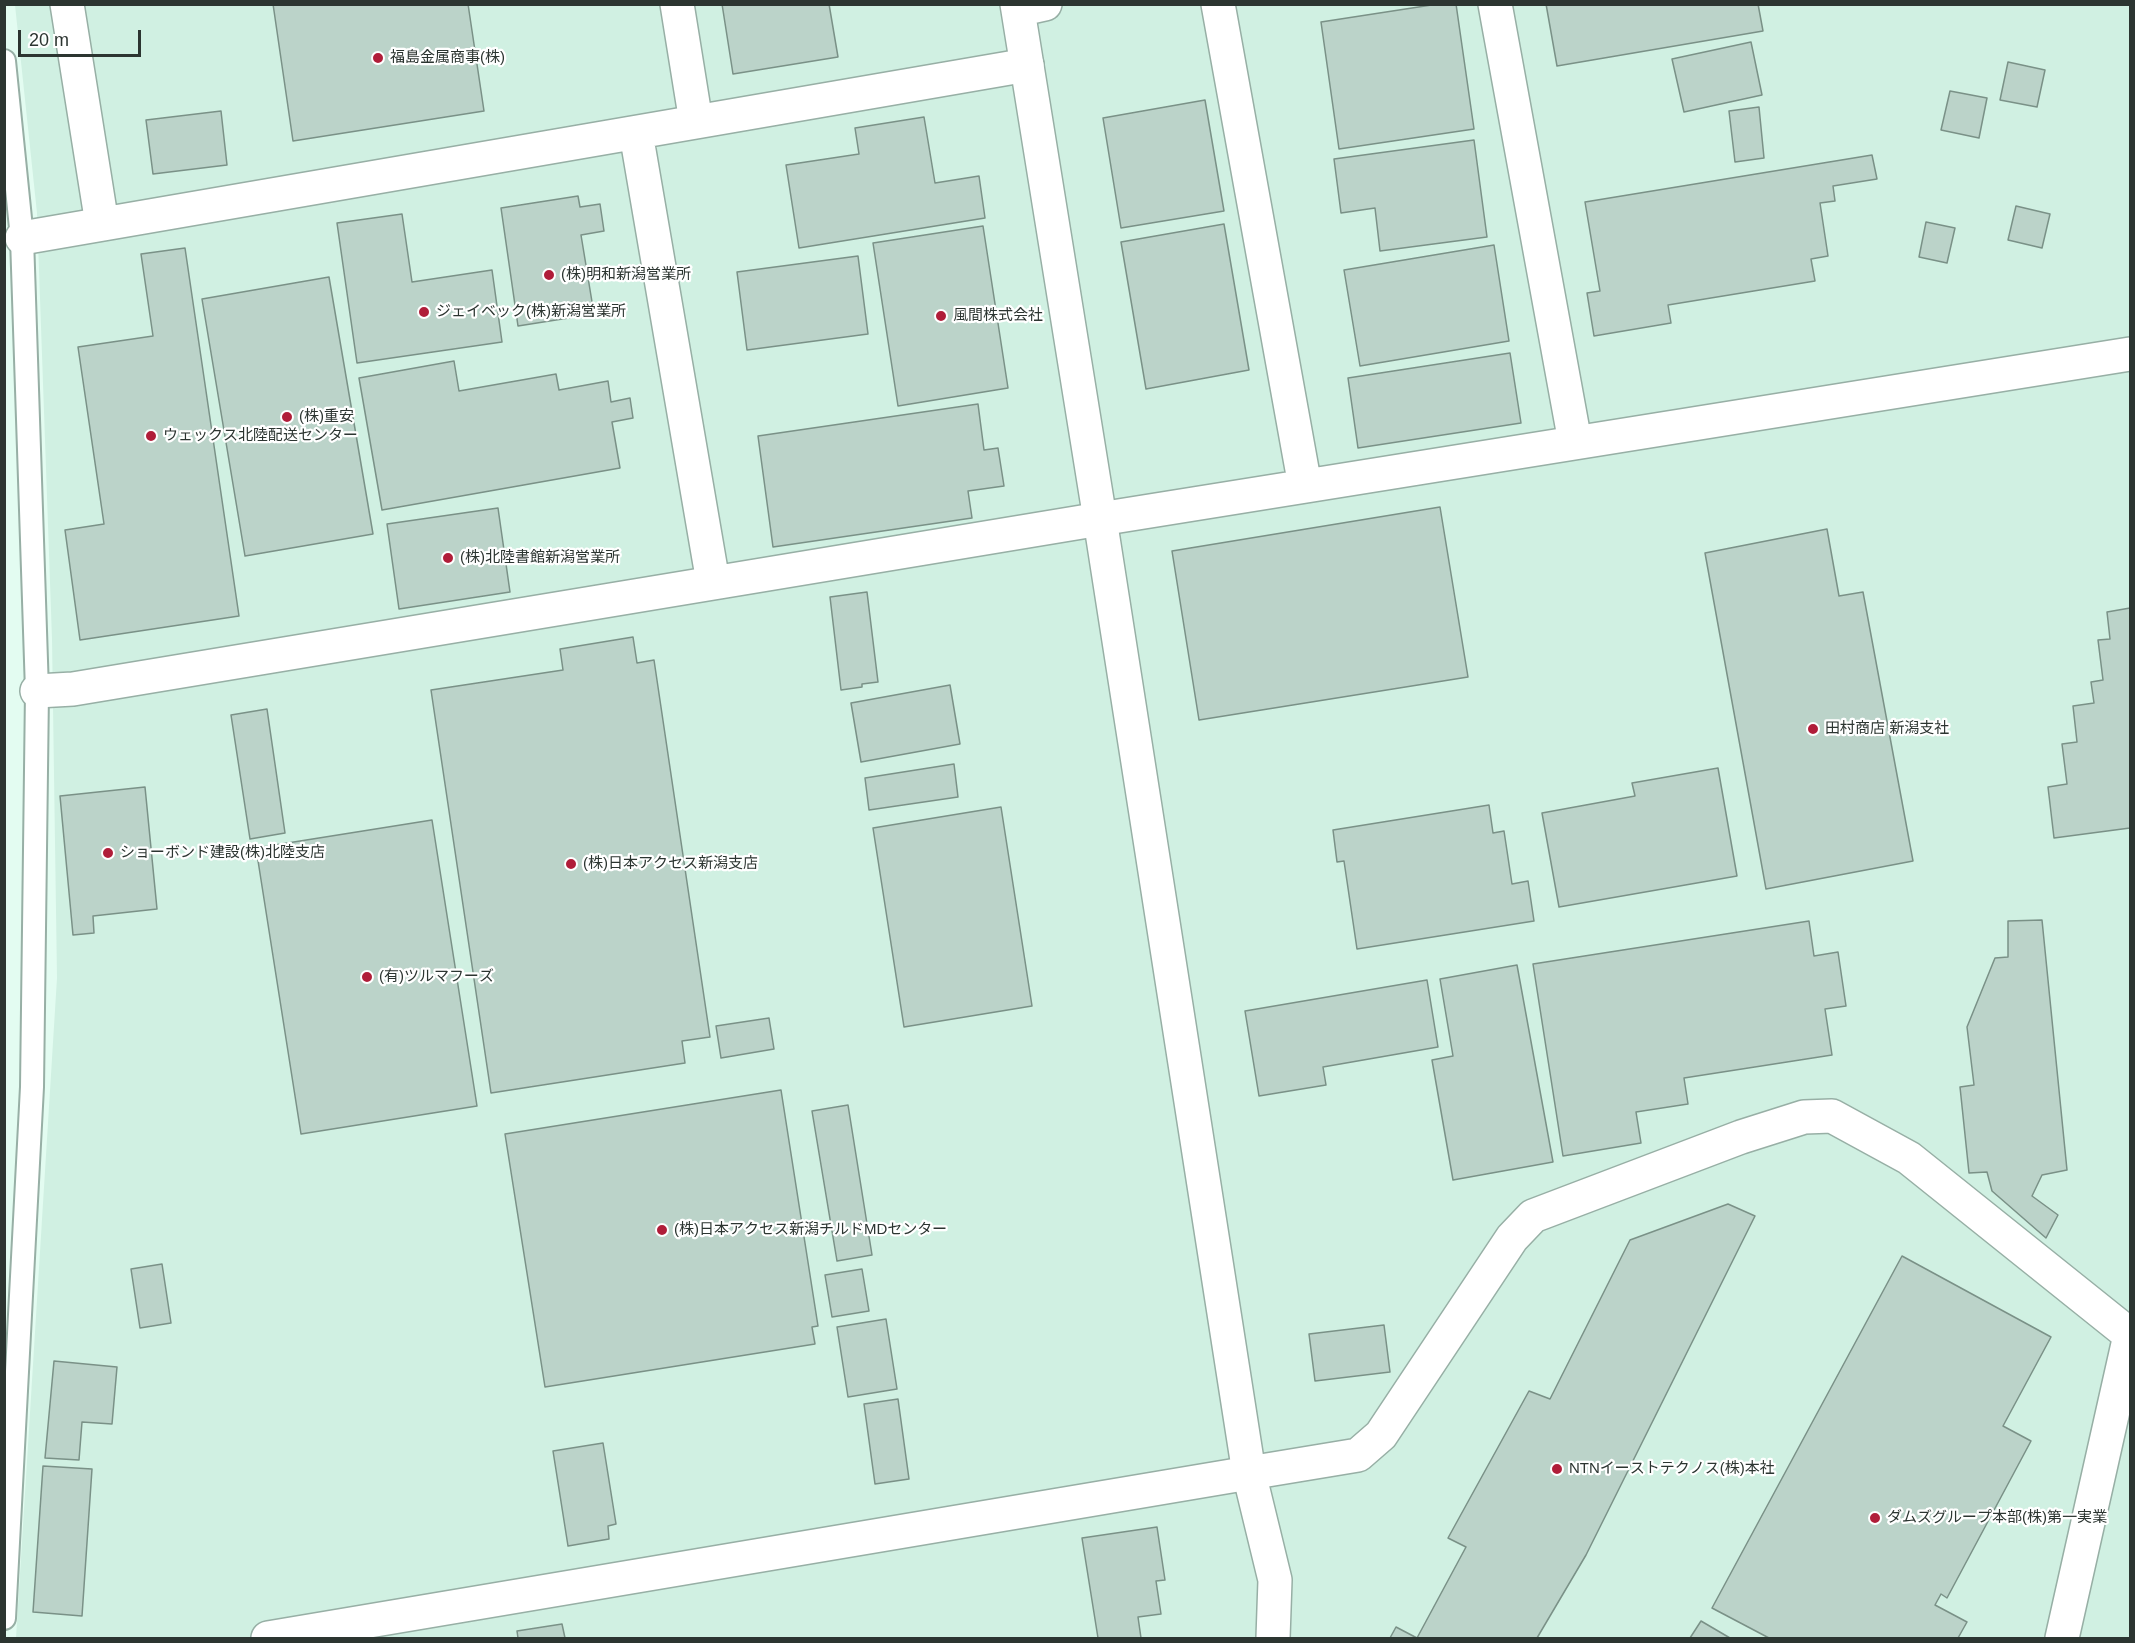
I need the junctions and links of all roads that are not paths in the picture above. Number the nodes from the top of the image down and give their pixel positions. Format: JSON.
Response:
{"nodes":[{"id":1,"x":66,"y":4,"type":"edge"},
{"id":2,"x":678,"y":4,"type":"edge"},
{"id":3,"x":1218,"y":4,"type":"edge"},
{"id":4,"x":1496,"y":4,"type":"edge"},
{"id":5,"x":1027,"y":6,"type":"edge"},
{"id":6,"x":4,"y":62,"type":"edge"},
{"id":7,"x":1027,"y":65,"type":"junction"},
{"id":8,"x":696,"y":123,"type":"junction"},
{"id":9,"x":636,"y":133,"type":"junction"},
{"id":10,"x":102,"y":224,"type":"junction"},
{"id":11,"x":22,"y":238,"type":"junction"},
{"id":12,"x":2130,"y":354,"type":"edge"},
{"id":13,"x":1575,"y":442,"type":"junction"},
{"id":14,"x":1305,"y":486,"type":"junction"},
{"id":15,"x":1100,"y":519,"type":"junction"},
{"id":16,"x":713,"y":582,"type":"junction"},
{"id":17,"x":37,"y":691,"type":"junction"},
{"id":18,"x":2130,"y":1335,"type":"edge"},
{"id":19,"x":1249,"y":1473,"type":"junction"},
{"id":20,"x":4,"y":1618,"type":"edge"},
{"id":21,"x":268,"y":1638,"type":"edge"},
{"id":22,"x":1273,"y":1638,"type":"edge"},
{"id":23,"x":2062,"y":1638,"type":"edge"}],
"edges":[{"from":1,"to":10,"type":"street"},
{"from":2,"to":8,"type":"street"},
{"from":3,"to":14,"type":"street"},
{"from":4,"to":13,"type":"street"},
{"from":5,"to":7,"type":"street"},
{"from":6,"to":11,"type":"lane"},
{"from":7,"to":8,"type":"street"},
{"from":7,"to":15,"type":"street"},
{"from":8,"to":9,"type":"street"},
{"from":9,"to":10,"type":"street"},
{"from":9,"to":16,"type":"street"},
{"from":10,"to":11,"type":"street"},
{"from":11,"to":17,"type":"lane"},
{"from":12,"to":13,"type":"street"},
{"from":13,"to":14,"type":"street"},
{"from":14,"to":15,"type":"street"},
{"from":15,"to":16,"type":"street"},
{"from":15,"to":19,"type":"street"},
{"from":16,"to":17,"type":"street"},
{"from":17,"to":20,"type":"lane"},
{"from":18,"to":19,"type":"street"},
{"from":18,"to":23,"type":"street"},
{"from":19,"to":21,"type":"street"},
{"from":19,"to":22,"type":"street"}]}
